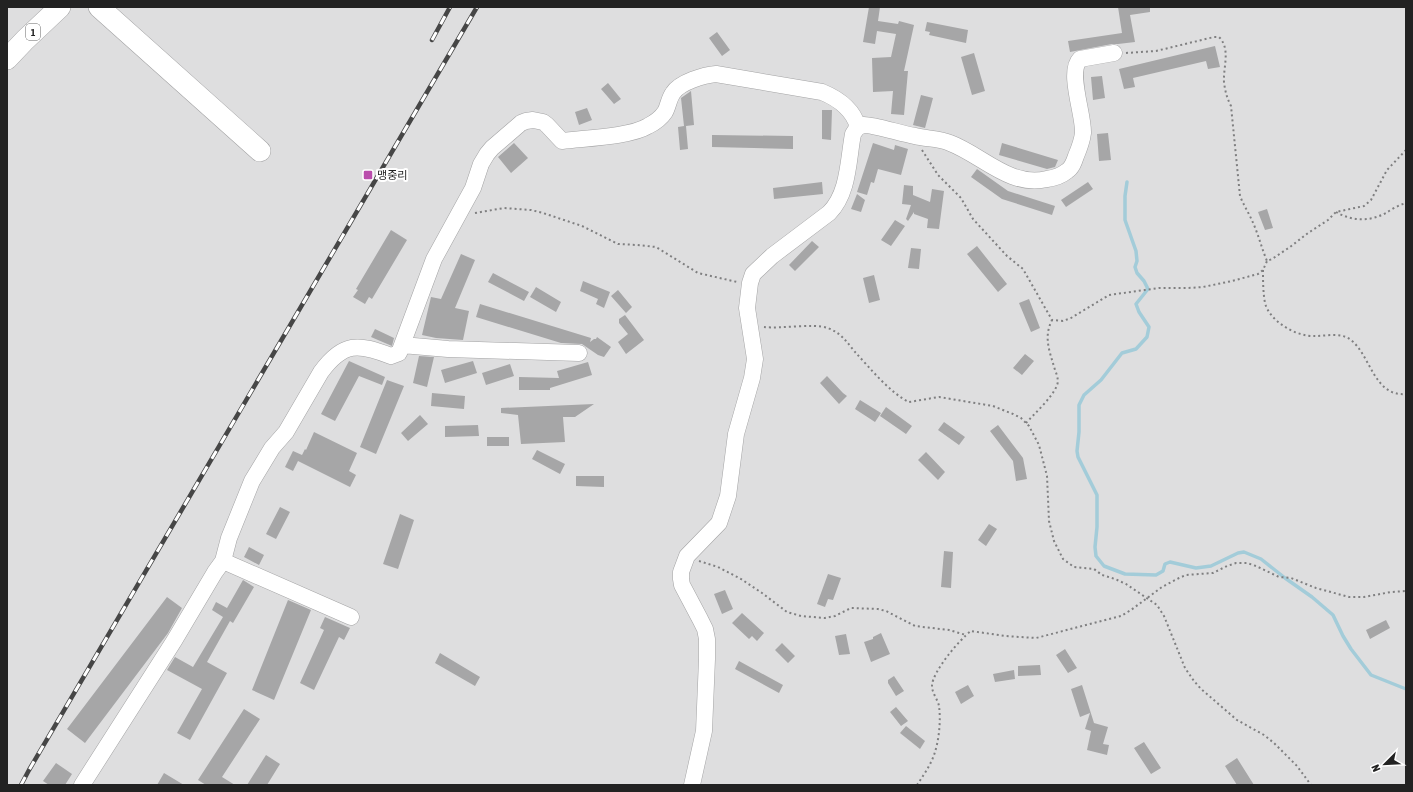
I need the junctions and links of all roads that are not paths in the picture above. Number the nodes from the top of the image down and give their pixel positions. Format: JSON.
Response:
{"nodes":[{"id":1,"x":60,"y":7,"type":"edge"},
{"id":2,"x":98,"y":7,"type":"edge"},
{"id":3,"x":1114,"y":53,"type":"road end"},
{"id":4,"x":7,"y":59,"type":"edge"},
{"id":5,"x":858,"y":127,"type":"junction"},
{"id":6,"x":260,"y":151,"type":"dead end"},
{"id":7,"x":402,"y":345,"type":"junction"},
{"id":8,"x":580,"y":353,"type":"dead end"},
{"id":9,"x":223,"y":562,"type":"junction"},
{"id":10,"x":351,"y":617,"type":"dead end"},
{"id":11,"x":82,"y":785,"type":"edge"},
{"id":12,"x":692,"y":785,"type":"edge"}],
"edges":[{"from":1,"to":4,"type":"main road","number":"1"},
{"from":2,"to":6,"type":"main road"},
{"from":3,"to":5,"type":"street"},
{"from":5,"to":7,"type":"street"},
{"from":5,"to":12,"type":"street"},
{"from":7,"to":8,"type":"street"},
{"from":7,"to":9,"type":"street"},
{"from":9,"to":10,"type":"street"},
{"from":9,"to":11,"type":"street"}]}
